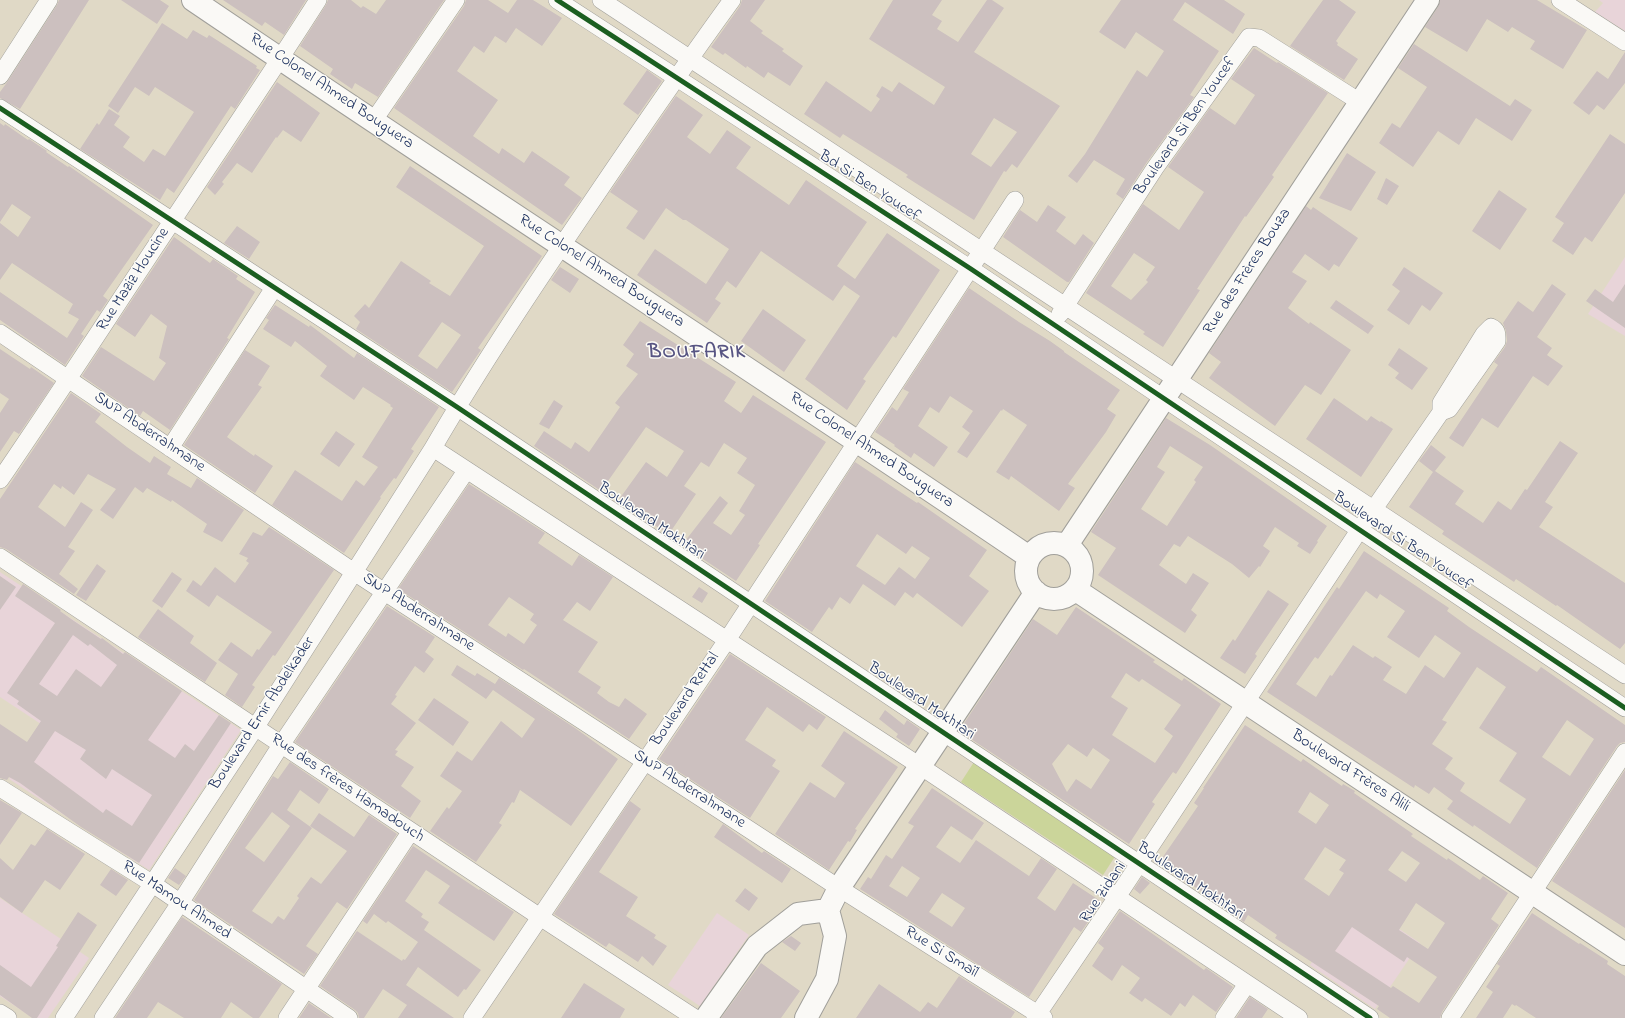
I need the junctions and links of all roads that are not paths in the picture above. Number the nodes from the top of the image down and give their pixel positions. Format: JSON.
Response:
{"nodes":[{"id":1,"x":49,"y":0,"type":"edge"},
{"id":2,"x":193,"y":0,"type":"edge"},
{"id":3,"x":318,"y":0,"type":"edge"},
{"id":4,"x":456,"y":0,"type":"edge"},
{"id":5,"x":557,"y":0,"type":"edge"},
{"id":6,"x":601,"y":0,"type":"edge"},
{"id":7,"x":732,"y":0,"type":"edge"},
{"id":8,"x":1428,"y":0,"type":"edge"},
{"id":9,"x":1560,"y":0,"type":"edge"},
{"id":10,"x":1625,"y":42,"type":"edge"},
{"id":11,"x":689,"y":58,"type":"junction"},
{"id":12,"x":280,"y":59,"type":"junction"},
{"id":13,"x":0,"y":76,"type":"edge"},
{"id":14,"x":676,"y":78,"type":"junction"},
{"id":15,"x":1360,"y":102,"type":"junction"},
{"id":16,"x":0,"y":108,"type":"edge"},
{"id":17,"x":374,"y":120,"type":"junction"},
{"id":18,"x":792,"y":126,"type":"junction"},
{"id":19,"x":780,"y":144,"type":"junction"},
{"id":20,"x":1015,"y":200,"type":"dead end"},
{"id":21,"x":172,"y":221,"type":"junction"},
{"id":22,"x":562,"y":246,"type":"junction"},
{"id":23,"x":981,"y":252,"type":"junction"},
{"id":24,"x":971,"y":269,"type":"junction"},
{"id":25,"x":274,"y":288,"type":"junction"},
{"id":26,"x":1066,"y":306,"type":"junction"},
{"id":27,"x":1053,"y":324,"type":"junction"},
{"id":28,"x":0,"y":333,"type":"edge"},
{"id":29,"x":69,"y":379,"type":"junction"},
{"id":30,"x":1177,"y":379,"type":"junction"},
{"id":31,"x":1165,"y":398,"type":"junction"},
{"id":32,"x":457,"y":407,"type":"junction"},
{"id":33,"x":1441,"y":412,"type":"dead end"},
{"id":34,"x":857,"y":441,"type":"junction"},
{"id":35,"x":170,"y":448,"type":"junction"},
{"id":36,"x":433,"y":448,"type":"junction"},
{"id":37,"x":466,"y":471,"type":"junction"},
{"id":38,"x":0,"y":480,"type":"edge"},
{"id":39,"x":1375,"y":509,"type":"junction"},
{"id":40,"x":1360,"y":529,"type":"junction"},
{"id":41,"x":1067,"y":545,"type":"junction"},
{"id":42,"x":0,"y":557,"type":"edge"},
{"id":43,"x":1029,"y":557,"type":"junction"},
{"id":44,"x":354,"y":572,"type":"junction"},
{"id":45,"x":1076,"y":590,"type":"junction"},
{"id":46,"x":385,"y":591,"type":"junction"},
{"id":47,"x":1036,"y":592,"type":"junction"},
{"id":48,"x":750,"y":604,"type":"junction"},
{"id":49,"x":727,"y":640,"type":"junction"},
{"id":50,"x":1625,"y":675,"type":"edge"},
{"id":51,"x":1246,"y":703,"type":"junction"},
{"id":52,"x":1625,"y":708,"type":"edge"},
{"id":53,"x":255,"y":728,"type":"junction"},
{"id":54,"x":943,"y":732,"type":"junction"},
{"id":55,"x":281,"y":745,"type":"junction"},
{"id":56,"x":1625,"y":752,"type":"edge"},
{"id":57,"x":645,"y":761,"type":"junction"},
{"id":58,"x":920,"y":766,"type":"junction"},
{"id":59,"x":0,"y":788,"type":"edge"},
{"id":60,"x":411,"y":831,"type":"junction"},
{"id":61,"x":1139,"y":864,"type":"junction"},
{"id":62,"x":153,"y":884,"type":"junction"},
{"id":63,"x":839,"y":888,"type":"junction"},
{"id":64,"x":1533,"y":892,"type":"junction"},
{"id":65,"x":1117,"y":897,"type":"junction"},
{"id":66,"x":180,"y":903,"type":"junction"},
{"id":67,"x":828,"y":910,"type":"junction"},
{"id":68,"x":540,"y":917,"type":"junction"},
{"id":69,"x":1625,"y":954,"type":"edge"},
{"id":70,"x":1247,"y":984,"type":"junction"},
{"id":71,"x":307,"y":990,"type":"junction"},
{"id":72,"x":0,"y":1013,"type":"edge"},
{"id":73,"x":1039,"y":1017,"type":"edge"},
{"id":74,"x":8,"y":1018,"type":"edge"},
{"id":75,"x":64,"y":1018,"type":"edge"},
{"id":76,"x":103,"y":1018,"type":"edge"},
{"id":77,"x":287,"y":1018,"type":"edge"},
{"id":78,"x":349,"y":1018,"type":"edge"},
{"id":79,"x":472,"y":1018,"type":"edge"},
{"id":80,"x":695,"y":1018,"type":"edge"},
{"id":81,"x":706,"y":1018,"type":"edge"},
{"id":82,"x":806,"y":1018,"type":"edge"},
{"id":83,"x":1224,"y":1018,"type":"edge"},
{"id":84,"x":1299,"y":1018,"type":"edge"},
{"id":85,"x":1370,"y":1018,"type":"edge"},
{"id":86,"x":1450,"y":1018,"type":"edge"}],
"edges":[{"from":1,"to":13,"type":"street"},
{"from":2,"to":12,"type":"main road","name":"Rue Colonel Ahmed Bouguera"},
{"from":3,"to":12,"type":"street","name":"Rue Maziz Houcine"},
{"from":4,"to":17,"type":"street"},
{"from":5,"to":14,"type":"street","name":"Bd Si Ben Youcef"},
{"from":6,"to":11,"type":"street","name":"Bd Si Ben Youcef"},
{"from":7,"to":11,"type":"street","name":"Boulevard Emir Abdelkader"},
{"from":8,"to":15,"type":"main road","name":"Rue des Frères Bouza"},
{"from":9,"to":10,"type":"street"},
{"from":11,"to":14,"type":"street","name":"Boulevard Emir Abdelkader"},
{"from":11,"to":18,"type":"street","name":"Bd Si Ben Youcef"},
{"from":12,"to":17,"type":"main road","name":"Rue Colonel Ahmed Bouguera"},
{"from":12,"to":21,"type":"street","name":"Rue Maziz Houcine"},
{"from":14,"to":19,"type":"street","name":"Bd Si Ben Youcef"},
{"from":14,"to":22,"type":"street","name":"Boulevard Emir Abdelkader"},
{"from":15,"to":26,"type":"street","name":"Boulevard Si Ben Youcef"},
{"from":15,"to":30,"type":"main road","name":"Rue des Frères Bouza"},
{"from":16,"to":21,"type":"street","name":"Boulevard Mokhtari"},
{"from":17,"to":22,"type":"main road","name":"Rue Colonel Ahmed Bouguera"},
{"from":18,"to":19,"type":"street"},
{"from":18,"to":23,"type":"street","name":"Bd Si Ben Youcef"},
{"from":19,"to":24,"type":"street","name":"Bd Si Ben Youcef"},
{"from":20,"to":23,"type":"street","name":"Boulevard Rettal"},
{"from":21,"to":25,"type":"street","name":"Boulevard Mokhtari"},
{"from":21,"to":29,"type":"street","name":"Rue Maziz Houcine"},
{"from":22,"to":32,"type":"street","name":"Boulevard Emir Abdelkader"},
{"from":22,"to":34,"type":"main road","name":"Rue Colonel Ahmed Bouguera"},
{"from":23,"to":24,"type":"street","name":"Boulevard Rettal"},
{"from":23,"to":26,"type":"street","name":"Bd Si Ben Youcef"},
{"from":24,"to":27,"type":"street","name":"Bd Si Ben Youcef"},
{"from":24,"to":34,"type":"street","name":"Boulevard Rettal"},
{"from":25,"to":32,"type":"street","name":"Boulevard Mokhtari"},
{"from":25,"to":35,"type":"street"},
{"from":26,"to":27,"type":"street","name":"Boulevard Si Ben Youcef"},
{"from":26,"to":30,"type":"street","name":"Bd Si Ben Youcef"},
{"from":27,"to":31,"type":"street","name":"Bd Si Ben Youcef"},
{"from":28,"to":29,"type":"street","name":"SNP Abderrahmane"},
{"from":29,"to":35,"type":"street","name":"SNP Abderrahmane"},
{"from":29,"to":38,"type":"street","name":"Rue Maziz Houcine"},
{"from":30,"to":31,"type":"main road","name":"Rue des Frères Bouza"},
{"from":30,"to":39,"type":"street","name":"Boulevard Si Ben Youcef"},
{"from":31,"to":40,"type":"street","name":"Boulevard Si Ben Youcef"},
{"from":31,"to":41,"type":"main road","name":"Rue des Frères Bouza"},
{"from":32,"to":36,"type":"street","name":"Boulevard Emir Abdelkader"},
{"from":32,"to":48,"type":"street","name":"Boulevard Mokhtari"},
{"from":33,"to":39,"type":"street","name":"Rue Zidani"},
{"from":34,"to":43,"type":"main road","name":"Rue Colonel Ahmed Bouguera"},
{"from":34,"to":48,"type":"street","name":"Boulevard Rettal"},
{"from":35,"to":44,"type":"street","name":"SNP Abderrahmane"},
{"from":36,"to":37,"type":"street"},
{"from":36,"to":44,"type":"street","name":"Boulevard Emir Abdelkader"},
{"from":37,"to":46,"type":"street","name":"Boulevard Emir Abdelkader"},
{"from":37,"to":49,"type":"street"},
{"from":39,"to":40,"type":"street","name":"Rue Zidani"},
{"from":39,"to":50,"type":"street","name":"Boulevard Si Ben Youcef"},
{"from":40,"to":51,"type":"street","name":"Rue Zidani"},
{"from":40,"to":52,"type":"street","name":"Boulevard Si Ben Youcef"},
{"from":41,"to":43,"type":"main road"},
{"from":41,"to":45,"type":"main road"},
{"from":42,"to":53,"type":"street","name":"Rue des frères Hamadouch"},
{"from":43,"to":47,"type":"main road"},
{"from":44,"to":46,"type":"street","name":"SNP Abderrahmane"},
{"from":44,"to":53,"type":"street","name":"Boulevard Emir Abdelkader"},
{"from":45,"to":47,"type":"main road"},
{"from":45,"to":51,"type":"main road","name":"Boulevard Frères Alili"},
{"from":46,"to":55,"type":"street","name":"Boulevard Emir Abdelkader"},
{"from":46,"to":57,"type":"street","name":"SNP Abderrahmane"},
{"from":47,"to":54,"type":"main road"},
{"from":48,"to":49,"type":"street","name":"Boulevard Rettal"},
{"from":48,"to":54,"type":"street","name":"Boulevard Mokhtari"},
{"from":49,"to":57,"type":"street","name":"Boulevard Rettal"},
{"from":49,"to":58,"type":"street"},
{"from":51,"to":61,"type":"street","name":"Rue Zidani"},
{"from":51,"to":64,"type":"main road","name":"Boulevard Frères Alili"},
{"from":53,"to":55,"type":"street","name":"Rue des frères Hamadouch"},
{"from":53,"to":62,"type":"street","name":"Boulevard Emir Abdelkader"},
{"from":54,"to":58,"type":"main road"},
{"from":54,"to":61,"type":"street","name":"Boulevard Mokhtari"},
{"from":55,"to":60,"type":"street","name":"Rue des frères Hamadouch"},
{"from":55,"to":66,"type":"street","name":"Boulevard Emir Abdelkader"},
{"from":56,"to":64,"type":"street"},
{"from":57,"to":63,"type":"street","name":"SNP Abderrahmane"},
{"from":57,"to":68,"type":"street","name":"Boulevard Rettal"},
{"from":58,"to":63,"type":"main road"},
{"from":58,"to":65,"type":"street"},
{"from":59,"to":62,"type":"street","name":"Rue Mamou Ahmed"},
{"from":60,"to":68,"type":"street","name":"Rue des frères Hamadouch"},
{"from":60,"to":71,"type":"street"},
{"from":61,"to":65,"type":"street","name":"Rue Zidani"},
{"from":61,"to":85,"type":"street","name":"Boulevard Mokhtari"},
{"from":62,"to":66,"type":"street","name":"Rue Mamou Ahmed"},
{"from":62,"to":75,"type":"street","name":"Boulevard Emir Abdelkader"},
{"from":63,"to":67,"type":"main road"},
{"from":63,"to":73,"type":"street","name":"Rue Si Smaïl"},
{"from":64,"to":69,"type":"main road","name":"Boulevard Frères Alili"},
{"from":64,"to":86,"type":"street"},
{"from":65,"to":70,"type":"street"},
{"from":65,"to":73,"type":"street","name":"Rue Zidani"},
{"from":66,"to":71,"type":"street","name":"Rue Mamou Ahmed"},
{"from":66,"to":76,"type":"street","name":"Boulevard Emir Abdelkader"},
{"from":67,"to":81,"type":"main road"},
{"from":67,"to":82,"type":"main road"},
{"from":68,"to":79,"type":"street","name":"Boulevard Rettal"},
{"from":68,"to":80,"type":"street","name":"Rue des frères Hamadouch"},
{"from":70,"to":83,"type":"street"},
{"from":70,"to":84,"type":"street"},
{"from":71,"to":77,"type":"street"},
{"from":71,"to":78,"type":"street","name":"Rue Mamou Ahmed"},
{"from":72,"to":74,"type":"street"}]}
